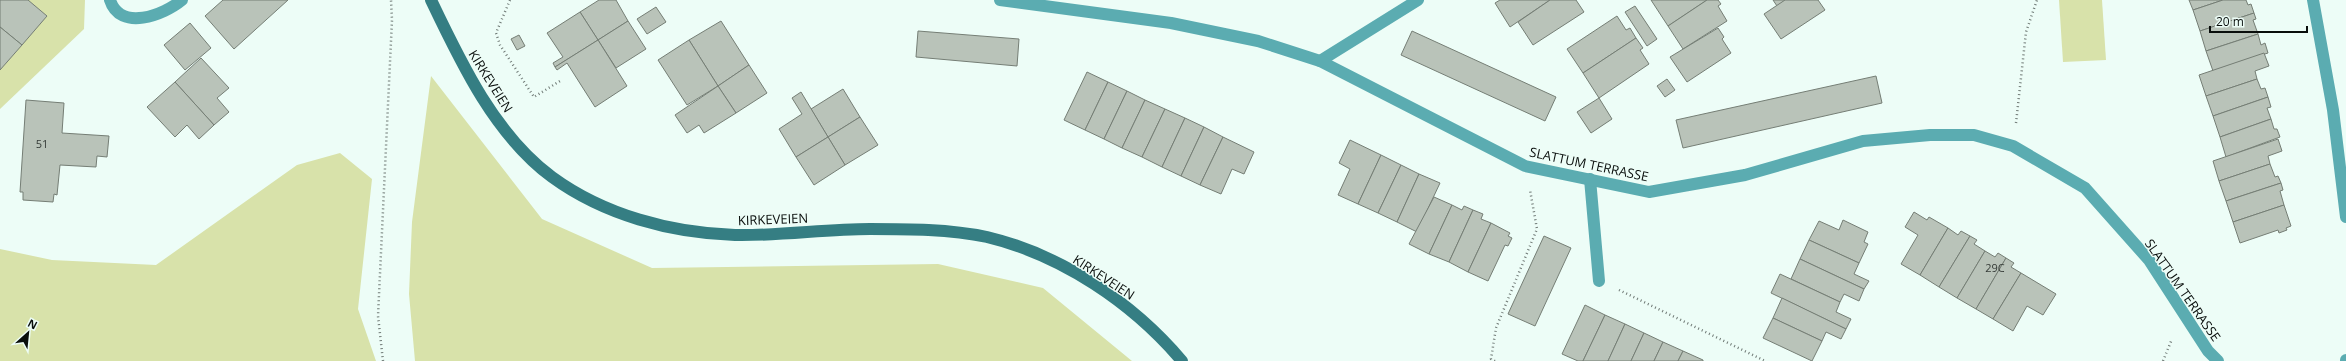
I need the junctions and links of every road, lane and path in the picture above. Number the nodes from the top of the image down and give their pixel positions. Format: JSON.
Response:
{"nodes":[{"id":1,"x":110,"y":0,"type":"edge"},
{"id":2,"x":182,"y":0,"type":"edge"},
{"id":3,"x":391,"y":0,"type":"edge"},
{"id":4,"x":431,"y":0,"type":"edge"},
{"id":5,"x":510,"y":0,"type":"edge"},
{"id":6,"x":1000,"y":0,"type":"edge"},
{"id":7,"x":1418,"y":0,"type":"edge"},
{"id":8,"x":2037,"y":0,"type":"edge"},
{"id":9,"x":2313,"y":0,"type":"edge"},
{"id":10,"x":1320,"y":61,"type":"junction"},
{"id":11,"x":560,"y":81,"type":"dead end"},
{"id":12,"x":2013,"y":146,"type":"junction"},
{"id":13,"x":1525,"y":166,"type":"junction"},
{"id":14,"x":1590,"y":179,"type":"junction"},
{"id":15,"x":2346,"y":217,"type":"edge"},
{"id":16,"x":1598,"y":281,"type":"joint"},
{"id":17,"x":384,"y":361,"type":"edge"},
{"id":18,"x":1182,"y":361,"type":"edge"},
{"id":19,"x":1495,"y":361,"type":"edge"},
{"id":20,"x":1765,"y":361,"type":"edge"},
{"id":21,"x":2218,"y":361,"type":"edge"}],
"edges":[{"from":1,"to":2,"type":"street"},
{"from":3,"to":17,"type":"path"},
{"from":4,"to":18,"type":"main road","name":"KIRKEVEIEN"},
{"from":5,"to":11,"type":"path"},
{"from":6,"to":10,"type":"street","name":"SLATTUM TERRASSE"},
{"from":7,"to":10,"type":"street"},
{"from":8,"to":12,"type":"path"},
{"from":9,"to":15,"type":"street"},
{"from":10,"to":13,"type":"street","name":"SLATTUM TERRASSE"},
{"from":12,"to":14,"type":"street","name":"SLATTUM TERRASSE"},
{"from":12,"to":21,"type":"street","name":"SLATTUM TERRASSE"},
{"from":13,"to":14,"type":"street","name":"SLATTUM TERRASSE"},
{"from":13,"to":19,"type":"path"},
{"from":14,"to":16,"type":"street"},
{"from":16,"to":20,"type":"path"}]}
